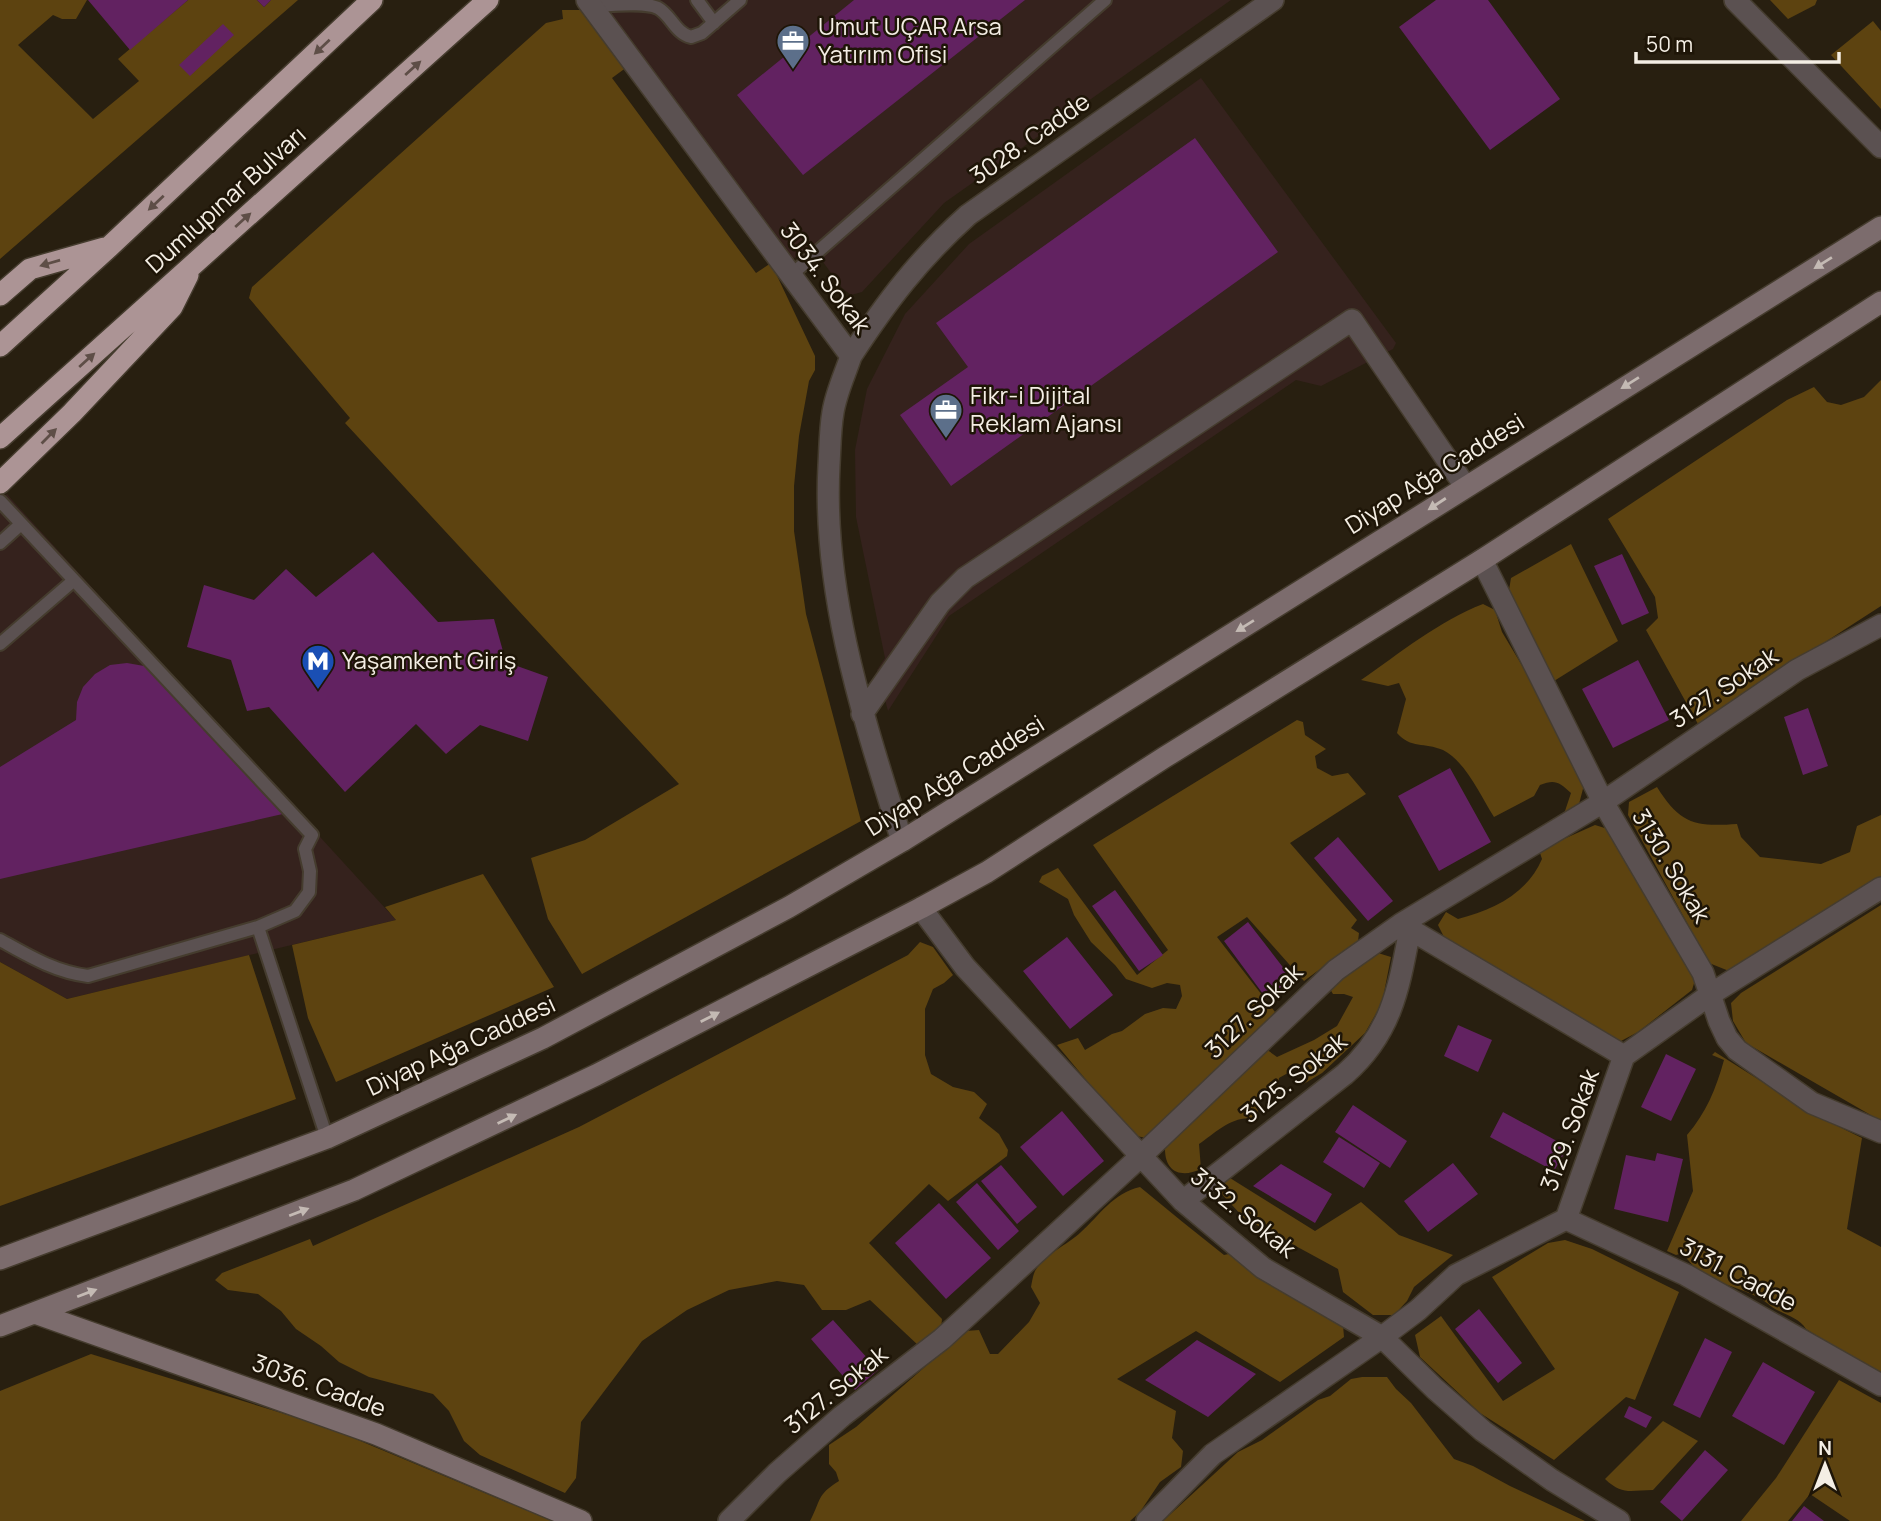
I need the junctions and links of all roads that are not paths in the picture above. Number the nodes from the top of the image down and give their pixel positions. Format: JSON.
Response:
{"nodes":[{"id":1,"x":372,"y":0,"type":"edge"},
{"id":2,"x":488,"y":0,"type":"edge"},
{"id":3,"x":697,"y":0,"type":"edge"},
{"id":4,"x":740,"y":0,"type":"edge"},
{"id":5,"x":1105,"y":0,"type":"edge"},
{"id":6,"x":1273,"y":0,"type":"edge"},
{"id":7,"x":1735,"y":0,"type":"edge"},
{"id":8,"x":589,"y":3,"type":"edge"},
{"id":9,"x":714,"y":23,"type":"junction"},
{"id":10,"x":1881,"y":147,"type":"edge"},
{"id":11,"x":1881,"y":227,"type":"edge"},
{"id":12,"x":109,"y":247,"type":"junction"},
{"id":13,"x":193,"y":265,"type":"junction"},
{"id":14,"x":790,"y":276,"type":"junction"},
{"id":15,"x":0,"y":295,"type":"edge"},
{"id":16,"x":1881,"y":302,"type":"edge"},
{"id":17,"x":0,"y":346,"type":"edge"},
{"id":18,"x":852,"y":356,"type":"junction"},
{"id":19,"x":0,"y":438,"type":"edge"},
{"id":20,"x":0,"y":483,"type":"edge"},
{"id":21,"x":1465,"y":486,"type":"junction"},
{"id":22,"x":0,"y":501,"type":"edge"},
{"id":23,"x":21,"y":524,"type":"junction"},
{"id":24,"x":0,"y":543,"type":"edge"},
{"id":25,"x":1482,"y":560,"type":"junction"},
{"id":26,"x":73,"y":581,"type":"junction"},
{"id":27,"x":1881,"y":625,"type":"edge"},
{"id":28,"x":0,"y":644,"type":"edge"},
{"id":29,"x":862,"y":714,"type":"junction"},
{"id":30,"x":1603,"y":802,"type":"junction"},
{"id":31,"x":902,"y":841,"type":"junction"},
{"id":32,"x":1881,"y":888,"type":"edge"},
{"id":33,"x":921,"y":908,"type":"junction"},
{"id":34,"x":1406,"y":926,"type":"junction"},
{"id":35,"x":258,"y":927,"type":"junction"},
{"id":36,"x":0,"y":940,"type":"edge"},
{"id":37,"x":1711,"y":994,"type":"junction"},
{"id":38,"x":1624,"y":1056,"type":"junction"},
{"id":39,"x":1881,"y":1132,"type":"edge"},
{"id":40,"x":327,"y":1138,"type":"junction"},
{"id":41,"x":1140,"y":1157,"type":"junction"},
{"id":42,"x":1183,"y":1201,"type":"junction"},
{"id":43,"x":1566,"y":1219,"type":"junction"},
{"id":44,"x":0,"y":1259,"type":"edge"},
{"id":45,"x":35,"y":1313,"type":"junction"},
{"id":46,"x":0,"y":1326,"type":"edge"},
{"id":47,"x":1382,"y":1337,"type":"junction"},
{"id":48,"x":1881,"y":1385,"type":"edge"},
{"id":49,"x":581,"y":1521,"type":"edge"},
{"id":50,"x":729,"y":1521,"type":"edge"},
{"id":51,"x":1147,"y":1521,"type":"edge"},
{"id":52,"x":1619,"y":1521,"type":"edge"}],
"edges":[{"from":1,"to":12,"type":"highway","name":"Dumlupınar Bulvarı","one_way":true},
{"from":13,"to":2,"type":"highway","name":"Dumlupınar Bulvarı","one_way":true},
{"from":3,"to":9,"type":"lane"},
{"from":4,"to":9,"type":"lane"},
{"from":5,"to":14,"type":"lane"},
{"from":6,"to":18,"type":"street","name":"3028. Cadde"},
{"from":7,"to":10,"type":"street"},
{"from":8,"to":9,"type":"lane"},
{"from":8,"to":14,"type":"street","name":"3034. Sokak"},
{"from":11,"to":21,"type":"main road","name":"Diyap Ağa Caddesi","one_way":true},
{"from":12,"to":15,"type":"highway","one_way":true},
{"from":12,"to":17,"type":"highway","name":"Dumlupınar Bulvarı"},
{"from":19,"to":13,"type":"highway","name":"Dumlupınar Bulvarı","one_way":true},
{"from":20,"to":13,"type":"highway","one_way":true},
{"from":14,"to":18,"type":"street","name":"3034. Sokak"},
{"from":16,"to":25,"type":"main road"},
{"from":18,"to":29,"type":"street","name":"3034. Sokak"},
{"from":21,"to":29,"type":"street"},
{"from":21,"to":31,"type":"main road","name":"Diyap Ağa Caddesi","one_way":true},
{"from":22,"to":23,"type":"lane"},
{"from":23,"to":24,"type":"lane"},
{"from":23,"to":26,"type":"lane"},
{"from":25,"to":30,"type":"street","name":"3130. Sokak"},
{"from":25,"to":33,"type":"main road"},
{"from":26,"to":28,"type":"lane"},
{"from":26,"to":35,"type":"lane"},
{"from":27,"to":30,"type":"street","name":"3127. Sokak"},
{"from":29,"to":31,"type":"street","name":"3034. Sokak"},
{"from":30,"to":34,"type":"street","name":"3127. Sokak"},
{"from":30,"to":37,"type":"street","name":"3130. Sokak"},
{"from":31,"to":40,"type":"main road","name":"Diyap Ağa Caddesi"},
{"from":32,"to":37,"type":"street","name":"3129. Sokak"},
{"from":33,"to":41,"type":"street","name":"3132. Sokak"},
{"from":45,"to":33,"type":"main road","one_way":true},
{"from":34,"to":38,"type":"street"},
{"from":34,"to":41,"type":"street","name":"3127. Sokak"},
{"from":34,"to":42,"type":"street","name":"3125. Sokak"},
{"from":35,"to":36,"type":"lane"},
{"from":35,"to":40,"type":"lane"},
{"from":37,"to":38,"type":"street","name":"3129. Sokak"},
{"from":37,"to":39,"type":"street","name":"3130. Sokak"},
{"from":38,"to":43,"type":"street","name":"3129. Sokak"},
{"from":40,"to":44,"type":"main road","name":"Diyap Ağa Caddesi"},
{"from":41,"to":42,"type":"street","name":"3132. Sokak"},
{"from":41,"to":50,"type":"street","name":"3127. Sokak"},
{"from":42,"to":47,"type":"street","name":"3132. Sokak"},
{"from":43,"to":47,"type":"street","name":"3129. Sokak"},
{"from":43,"to":48,"type":"street","name":"3131. Cadde"},
{"from":45,"to":46,"type":"main road"},
{"from":45,"to":49,"type":"main road","name":"3036. Cadde"},
{"from":47,"to":51,"type":"street","name":"3129. Sokak"},
{"from":47,"to":52,"type":"street","name":"3132. Sokak"}]}
